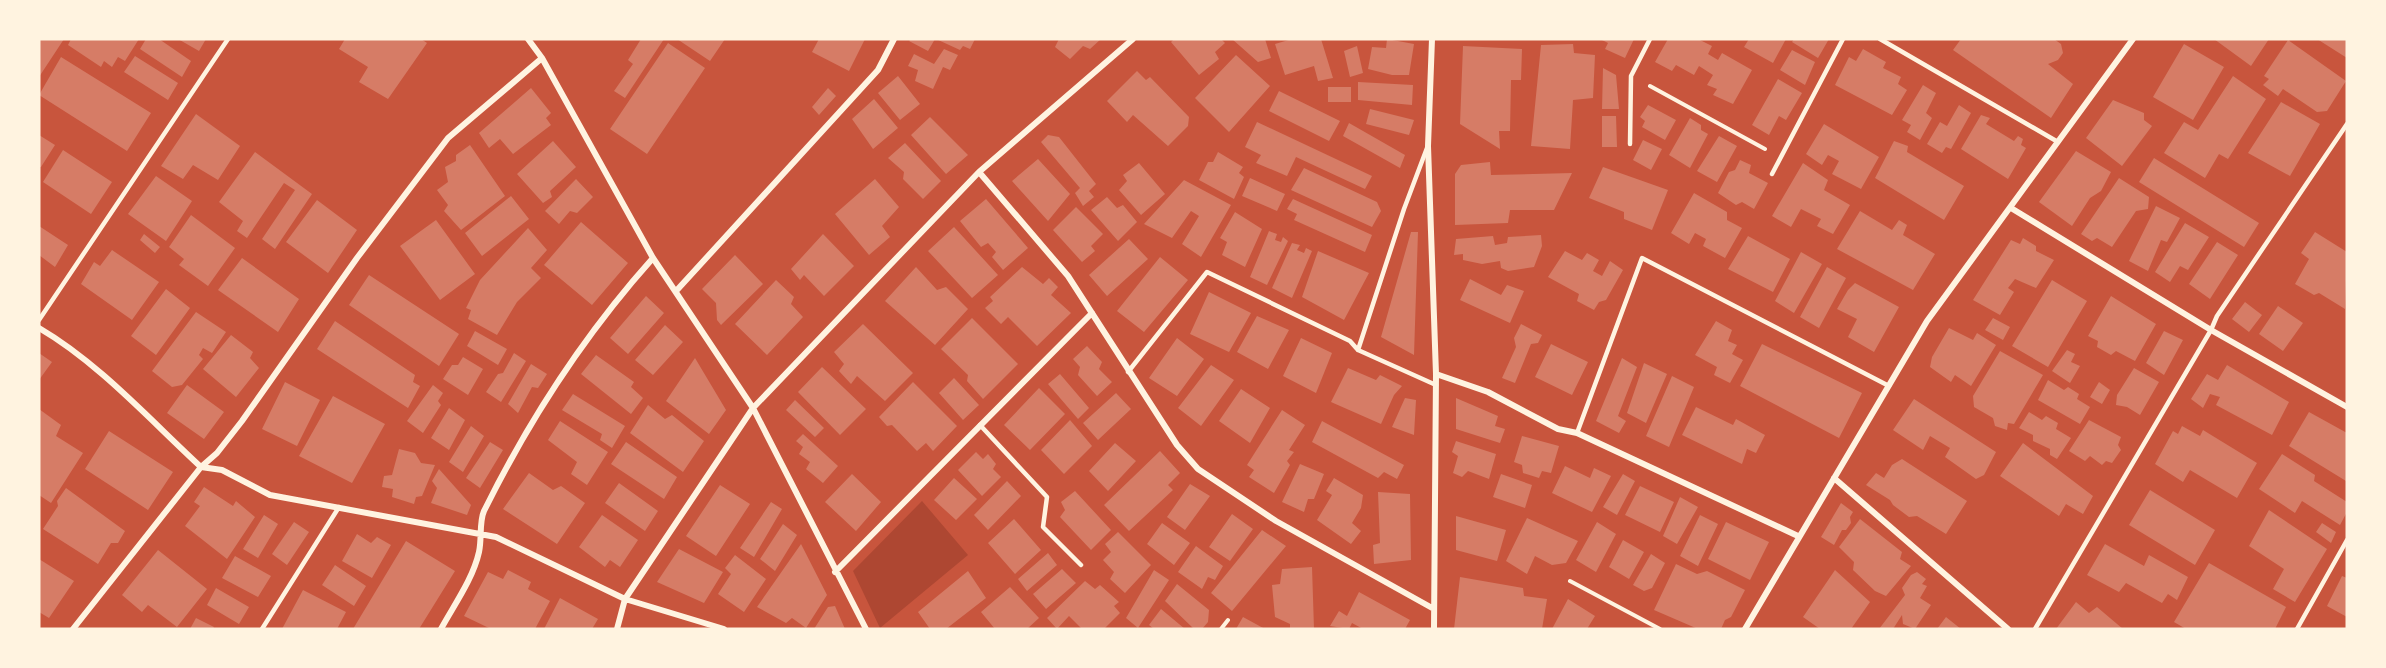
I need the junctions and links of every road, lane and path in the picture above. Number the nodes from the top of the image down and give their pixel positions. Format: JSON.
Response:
{"nodes":[{"id":1,"x":228,"y":39,"type":"edge"},
{"id":2,"x":528,"y":39,"type":"edge"},
{"id":3,"x":894,"y":39,"type":"edge"},
{"id":4,"x":1133,"y":39,"type":"edge"},
{"id":5,"x":1432,"y":39,"type":"edge"},
{"id":6,"x":1650,"y":39,"type":"edge"},
{"id":7,"x":1843,"y":39,"type":"edge"},
{"id":8,"x":1880,"y":39,"type":"edge"},
{"id":9,"x":2133,"y":39,"type":"edge"},
{"id":10,"x":542,"y":58,"type":"junction"},
{"id":11,"x":1631,"y":76,"type":"junction"},
{"id":12,"x":2347,"y":124,"type":"edge"},
{"id":13,"x":2340,"y":136,"type":"junction"},
{"id":14,"x":2347,"y":140,"type":"edge"},
{"id":15,"x":2058,"y":142,"type":"junction"},
{"id":16,"x":1630,"y":144,"type":"dead end"},
{"id":17,"x":1428,"y":146,"type":"junction"},
{"id":18,"x":1781,"y":158,"type":"junction"},
{"id":19,"x":979,"y":172,"type":"junction"},
{"id":20,"x":1772,"y":174,"type":"dead end"},
{"id":21,"x":2011,"y":208,"type":"junction"},
{"id":22,"x":653,"y":258,"type":"junction"},
{"id":23,"x":677,"y":290,"type":"junction"},
{"id":24,"x":1092,"y":313,"type":"junction"},
{"id":25,"x":39,"y":320,"type":"edge"},
{"id":26,"x":39,"y":328,"type":"edge"},
{"id":27,"x":2211,"y":330,"type":"junction"},
{"id":28,"x":1358,"y":350,"type":"junction"},
{"id":29,"x":1128,"y":372,"type":"junction"},
{"id":30,"x":1436,"y":374,"type":"junction"},
{"id":31,"x":1436,"y":385,"type":"junction"},
{"id":32,"x":1888,"y":386,"type":"junction"},
{"id":33,"x":2347,"y":407,"type":"edge"},
{"id":34,"x":753,"y":408,"type":"junction"},
{"id":35,"x":980,"y":425,"type":"junction"},
{"id":36,"x":1577,"y":433,"type":"junction"},
{"id":37,"x":201,"y":467,"type":"junction"},
{"id":38,"x":1834,"y":478,"type":"junction"},
{"id":39,"x":339,"y":507,"type":"junction"},
{"id":40,"x":482,"y":534,"type":"junction"},
{"id":41,"x":1798,"y":536,"type":"junction"},
{"id":42,"x":2347,"y":540,"type":"edge"},
{"id":43,"x":1081,"y":566,"type":"dead end"},
{"id":44,"x":835,"y":572,"type":"junction"},
{"id":45,"x":1569,"y":581,"type":"dead end"},
{"id":46,"x":625,"y":599,"type":"junction"},
{"id":47,"x":1434,"y":609,"type":"junction"},
{"id":48,"x":1228,"y":620,"type":"dead end"},
{"id":49,"x":73,"y":629,"type":"edge"},
{"id":50,"x":262,"y":629,"type":"edge"},
{"id":51,"x":441,"y":629,"type":"edge"},
{"id":52,"x":618,"y":629,"type":"edge"},
{"id":53,"x":724,"y":629,"type":"edge"},
{"id":54,"x":866,"y":629,"type":"edge"},
{"id":55,"x":1221,"y":629,"type":"edge"},
{"id":56,"x":1434,"y":629,"type":"edge"},
{"id":57,"x":1660,"y":629,"type":"edge"},
{"id":58,"x":1744,"y":629,"type":"edge"},
{"id":59,"x":2008,"y":629,"type":"edge"},
{"id":60,"x":2035,"y":629,"type":"edge"},
{"id":61,"x":2297,"y":629,"type":"edge"}],
"edges":[{"from":1,"to":25,"type":"lane"},
{"from":2,"to":10,"type":"street"},
{"from":3,"to":23,"type":"street"},
{"from":4,"to":19,"type":"street"},
{"from":5,"to":17,"type":"street"},
{"from":6,"to":11,"type":"lane"},
{"from":7,"to":18,"type":"lane"},
{"from":8,"to":15,"type":"lane"},
{"from":9,"to":15,"type":"street"},
{"from":10,"to":22,"type":"street"},
{"from":10,"to":37,"type":"street"},
{"from":11,"to":16,"type":"lane"},
{"from":11,"to":18,"type":"path"},
{"from":12,"to":13,"type":"lane"},
{"from":13,"to":14,"type":"lane"},
{"from":13,"to":27,"type":"lane"},
{"from":15,"to":21,"type":"street"},
{"from":17,"to":28,"type":"lane"},
{"from":17,"to":30,"type":"street"},
{"from":18,"to":20,"type":"lane"},
{"from":19,"to":24,"type":"street"},
{"from":19,"to":34,"type":"street"},
{"from":21,"to":27,"type":"street"},
{"from":21,"to":32,"type":"street"},
{"from":22,"to":23,"type":"street"},
{"from":22,"to":40,"type":"street"},
{"from":23,"to":34,"type":"street"},
{"from":24,"to":29,"type":"street"},
{"from":24,"to":35,"type":"street"},
{"from":26,"to":37,"type":"street"},
{"from":27,"to":33,"type":"street"},
{"from":27,"to":60,"type":"lane"},
{"from":28,"to":29,"type":"lane"},
{"from":28,"to":31,"type":"lane"},
{"from":29,"to":47,"type":"street"},
{"from":30,"to":31,"type":"street"},
{"from":30,"to":36,"type":"street"},
{"from":31,"to":47,"type":"street"},
{"from":32,"to":36,"type":"lane"},
{"from":32,"to":38,"type":"street"},
{"from":34,"to":44,"type":"street"},
{"from":34,"to":46,"type":"street"},
{"from":35,"to":43,"type":"lane"},
{"from":35,"to":44,"type":"street"},
{"from":36,"to":41,"type":"street"},
{"from":37,"to":39,"type":"street"},
{"from":37,"to":49,"type":"street"},
{"from":38,"to":41,"type":"street"},
{"from":38,"to":59,"type":"street"},
{"from":39,"to":40,"type":"street"},
{"from":39,"to":50,"type":"lane"},
{"from":40,"to":46,"type":"street"},
{"from":40,"to":51,"type":"street"},
{"from":41,"to":58,"type":"street"},
{"from":42,"to":61,"type":"lane"},
{"from":44,"to":54,"type":"street"},
{"from":45,"to":57,"type":"path"},
{"from":46,"to":52,"type":"street"},
{"from":46,"to":53,"type":"street"},
{"from":47,"to":56,"type":"street"},
{"from":48,"to":55,"type":"path"}]}
